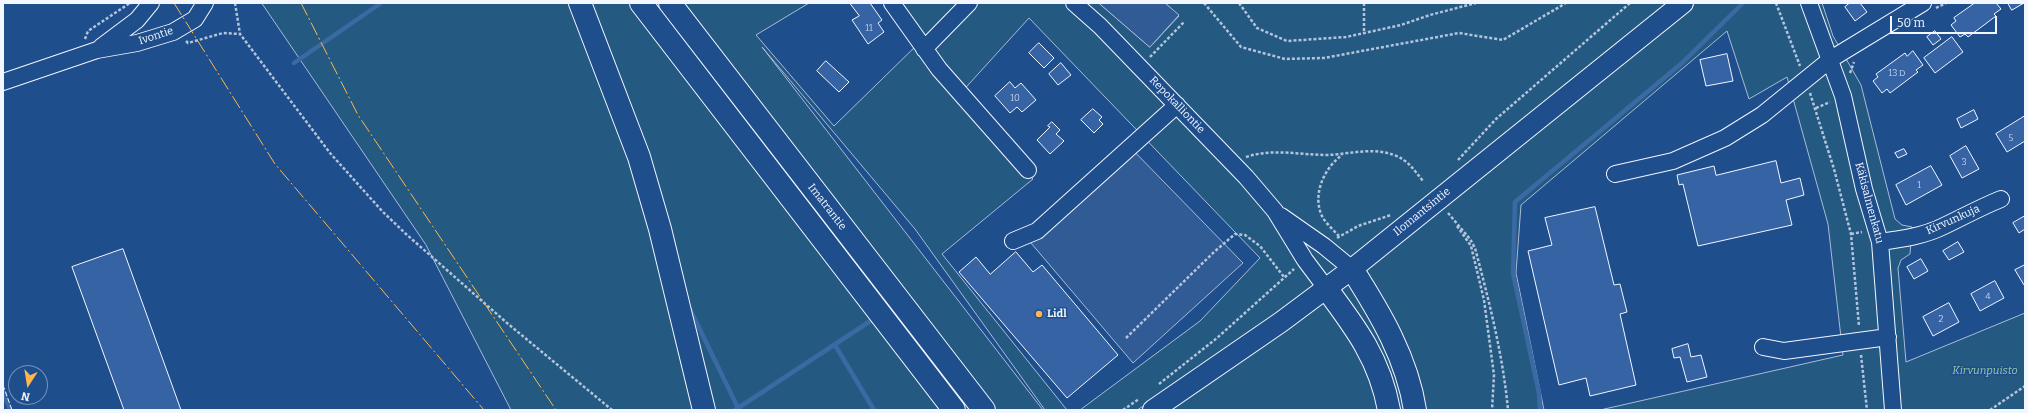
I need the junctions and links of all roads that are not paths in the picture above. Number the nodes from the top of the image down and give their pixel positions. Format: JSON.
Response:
{"nodes":[{"id":1,"x":151,"y":3,"type":"edge"},
{"id":2,"x":205,"y":3,"type":"edge"},
{"id":3,"x":580,"y":3,"type":"edge"},
{"id":4,"x":641,"y":3,"type":"edge"},
{"id":5,"x":670,"y":3,"type":"edge"},
{"id":6,"x":892,"y":3,"type":"edge"},
{"id":7,"x":969,"y":3,"type":"edge"},
{"id":8,"x":1074,"y":3,"type":"edge"},
{"id":9,"x":1683,"y":3,"type":"edge"},
{"id":10,"x":1809,"y":3,"type":"edge"},
{"id":11,"x":1929,"y":6,"type":"edge"},
{"id":12,"x":924,"y":49,"type":"junction"},
{"id":13,"x":97,"y":50,"type":"junction"},
{"id":14,"x":1831,"y":59,"type":"junction"},
{"id":15,"x":3,"y":82,"type":"edge"},
{"id":16,"x":1176,"y":105,"type":"junction"},
{"id":17,"x":1028,"y":170,"type":"dead end"},
{"id":18,"x":1615,"y":174,"type":"dead end"},
{"id":19,"x":2001,"y":199,"type":"dead end"},
{"id":20,"x":1275,"y":211,"type":"junction"},
{"id":21,"x":1013,"y":241,"type":"dead end"},
{"id":22,"x":1880,"y":242,"type":"junction"},
{"id":23,"x":1352,"y":269,"type":"junction"},
{"id":24,"x":1326,"y":288,"type":"junction"},
{"id":25,"x":1888,"y":337,"type":"junction"},
{"id":26,"x":1763,"y":347,"type":"dead end"},
{"id":27,"x":1148,"y":403,"type":"edge"},
{"id":28,"x":704,"y":410,"type":"edge"},
{"id":29,"x":954,"y":410,"type":"edge"},
{"id":30,"x":984,"y":410,"type":"edge"},
{"id":31,"x":1389,"y":410,"type":"edge"},
{"id":32,"x":1415,"y":410,"type":"edge"},
{"id":33,"x":1893,"y":410,"type":"edge"}],
"edges":[{"from":1,"to":13,"type":"street","name":"Ivontie"},
{"from":2,"to":13,"type":"street","name":"Ivontie"},
{"from":3,"to":28,"type":"highway"},
{"from":4,"to":29,"type":"highway","name":"Imatrantie"},
{"from":5,"to":30,"type":"highway","name":"Imatrantie"},
{"from":6,"to":12,"type":"street"},
{"from":7,"to":12,"type":"street"},
{"from":8,"to":16,"type":"street","name":"Repokalliontie"},
{"from":9,"to":23,"type":"main road","name":"Ilomantsintie"},
{"from":10,"to":14,"type":"street","name":"Käkisalmenkatu"},
{"from":11,"to":14,"type":"street"},
{"from":12,"to":17,"type":"street"},
{"from":13,"to":15,"type":"street","name":"Ivontie"},
{"from":14,"to":18,"type":"street"},
{"from":14,"to":22,"type":"street","name":"Käkisalmenkatu"},
{"from":16,"to":20,"type":"street","name":"Repokalliontie"},
{"from":16,"to":21,"type":"street"},
{"from":19,"to":22,"type":"street","name":"Kirvunkuja"},
{"from":20,"to":23,"type":"street","name":"Repokalliontie"},
{"from":20,"to":24,"type":"street","name":"Repokalliontie"},
{"from":22,"to":25,"type":"street","name":"Käkisalmenkatu"},
{"from":23,"to":24,"type":"main road","name":"Ilomantsintie"},
{"from":23,"to":32,"type":"highway"},
{"from":24,"to":27,"type":"main road","name":"Ilomantsintie"},
{"from":24,"to":31,"type":"highway"},
{"from":25,"to":26,"type":"street"},
{"from":25,"to":33,"type":"street","name":"Käkisalmenkatu"}]}
